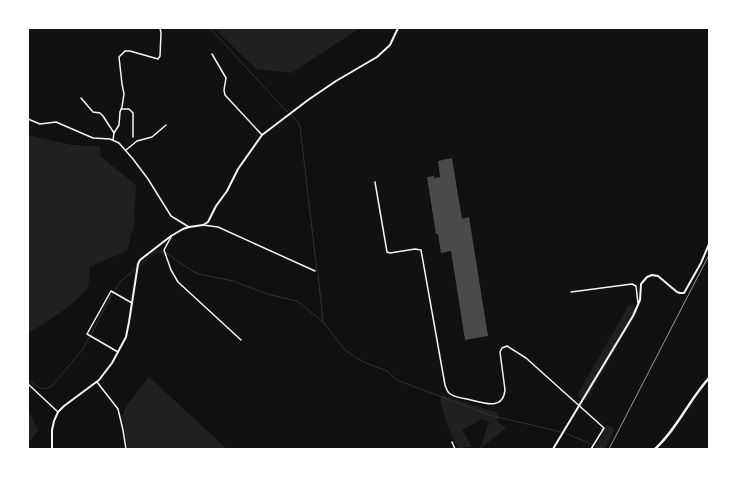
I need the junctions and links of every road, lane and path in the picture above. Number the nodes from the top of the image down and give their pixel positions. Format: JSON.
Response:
{"nodes":[{"id":1,"x":160,"y":28,"type":"edge"},
{"id":2,"x":398,"y":28,"type":"edge"},
{"id":3,"x":212,"y":54,"type":"dead end"},
{"id":4,"x":81,"y":98,"type":"dead end"},
{"id":5,"x":121,"y":109,"type":"junction"},
{"id":6,"x":28,"y":119,"type":"edge"},
{"id":7,"x":166,"y":125,"type":"dead end"},
{"id":8,"x":114,"y":133,"type":"junction"},
{"id":9,"x":262,"y":135,"type":"junction"},
{"id":10,"x":133,"y":137,"type":"dead end"},
{"id":11,"x":113,"y":140,"type":"junction"},
{"id":12,"x":126,"y":150,"type":"junction"},
{"id":13,"x":375,"y":182,"type":"dead end"},
{"id":14,"x":203,"y":225,"type":"junction"},
{"id":15,"x":189,"y":227,"type":"junction"},
{"id":16,"x":171,"y":236,"type":"junction"},
{"id":17,"x":709,"y":244,"type":"edge"},
{"id":18,"x":315,"y":271,"type":"dead end"},
{"id":19,"x":571,"y":292,"type":"dead end"},
{"id":20,"x":132,"y":303,"type":"junction"},
{"id":21,"x":638,"y":305,"type":"junction"},
{"id":22,"x":241,"y":340,"type":"dead end"},
{"id":23,"x":118,"y":352,"type":"junction"},
{"id":24,"x":709,"y":378,"type":"edge"},
{"id":25,"x":97,"y":382,"type":"junction"},
{"id":26,"x":28,"y":384,"type":"edge"},
{"id":27,"x":580,"y":405,"type":"junction"},
{"id":28,"x":58,"y":412,"type":"junction"},
{"id":29,"x":452,"y":442,"type":"dead end"},
{"id":30,"x":52,"y":449,"type":"edge"},
{"id":31,"x":126,"y":449,"type":"edge"},
{"id":32,"x":455,"y":449,"type":"edge"},
{"id":33,"x":553,"y":449,"type":"edge"},
{"id":34,"x":591,"y":449,"type":"edge"},
{"id":35,"x":655,"y":449,"type":"edge"}],
"edges":[{"from":1,"to":5,"type":"street"},
{"from":2,"to":9,"type":"street"},
{"from":3,"to":9,"type":"street"},
{"from":4,"to":8,"type":"street"},
{"from":5,"to":8,"type":"street"},
{"from":5,"to":10,"type":"street"},
{"from":6,"to":11,"type":"street"},
{"from":7,"to":12,"type":"street"},
{"from":8,"to":11,"type":"street"},
{"from":9,"to":14,"type":"street"},
{"from":11,"to":12,"type":"street"},
{"from":12,"to":15,"type":"street"},
{"from":13,"to":27,"type":"street"},
{"from":14,"to":15,"type":"street"},
{"from":14,"to":18,"type":"street"},
{"from":15,"to":16,"type":"street"},
{"from":16,"to":20,"type":"street"},
{"from":16,"to":22,"type":"street"},
{"from":17,"to":21,"type":"street"},
{"from":19,"to":21,"type":"street"},
{"from":20,"to":23,"type":"street"},
{"from":20,"to":23,"type":"street"},
{"from":21,"to":27,"type":"street"},
{"from":23,"to":25,"type":"street"},
{"from":24,"to":35,"type":"main road"},
{"from":25,"to":28,"type":"street"},
{"from":25,"to":31,"type":"street"},
{"from":26,"to":28,"type":"street"},
{"from":27,"to":33,"type":"street"},
{"from":27,"to":34,"type":"street"},
{"from":28,"to":30,"type":"street"},
{"from":29,"to":32,"type":"street"}]}
